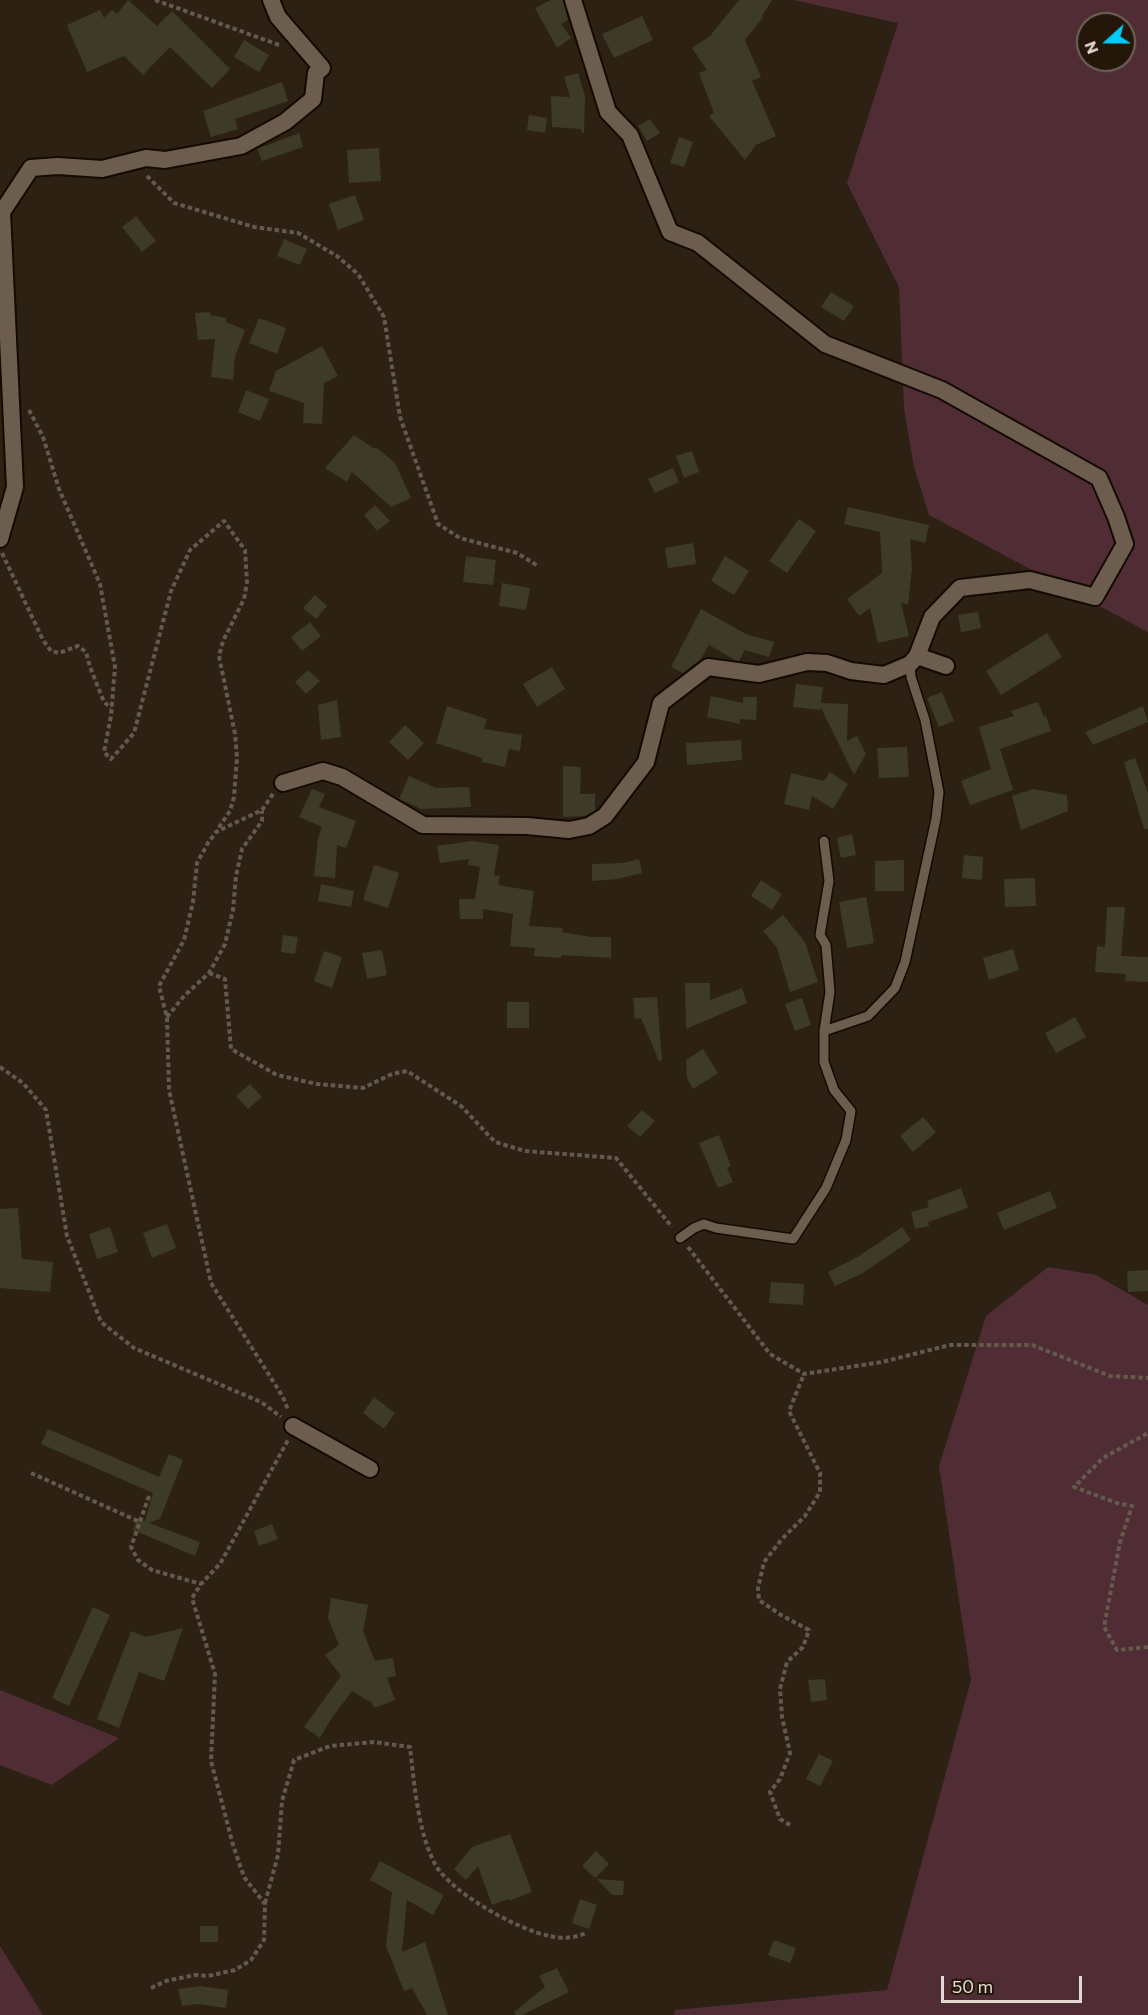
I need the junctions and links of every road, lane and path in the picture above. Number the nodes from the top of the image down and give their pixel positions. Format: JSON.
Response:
{"nodes":[{"id":1,"x":155,"y":0,"type":"edge"},
{"id":2,"x":271,"y":0,"type":"edge"},
{"id":3,"x":573,"y":0,"type":"edge"},
{"id":4,"x":289,"y":49,"type":"dead end"},
{"id":5,"x":146,"y":158,"type":"junction"},
{"id":6,"x":13,"y":396,"type":"junction"},
{"id":7,"x":0,"y":537,"type":"edge"},
{"id":8,"x":0,"y":550,"type":"edge"},
{"id":9,"x":538,"y":566,"type":"dead end"},
{"id":10,"x":913,"y":660,"type":"junction"},
{"id":11,"x":946,"y":666,"type":"dead end"},
{"id":12,"x":111,"y":708,"type":"junction"},
{"id":13,"x":284,"y":783,"type":"joint"},
{"id":14,"x":262,"y":810,"type":"junction"},
{"id":15,"x":216,"y":832,"type":"junction"},
{"id":16,"x":824,"y":841,"type":"dead end"},
{"id":17,"x":209,"y":973,"type":"junction"},
{"id":18,"x":167,"y":1018,"type":"junction"},
{"id":19,"x":824,"y":1031,"type":"junction"},
{"id":20,"x":0,"y":1067,"type":"edge"},
{"id":21,"x":680,"y":1238,"type":"junction"},
{"id":22,"x":804,"y":1374,"type":"junction"},
{"id":23,"x":1148,"y":1378,"type":"edge"},
{"id":24,"x":293,"y":1426,"type":"junction"},
{"id":25,"x":1148,"y":1433,"type":"edge"},
{"id":26,"x":370,"y":1469,"type":"dead end"},
{"id":27,"x":31,"y":1473,"type":"dead end"},
{"id":28,"x":149,"y":1496,"type":"dead end"},
{"id":29,"x":140,"y":1522,"type":"junction"},
{"id":30,"x":201,"y":1584,"type":"junction"},
{"id":31,"x":1148,"y":1647,"type":"edge"},
{"id":32,"x":790,"y":1825,"type":"dead end"},
{"id":33,"x":265,"y":1904,"type":"junction"},
{"id":34,"x":586,"y":1934,"type":"dead end"},
{"id":35,"x":151,"y":1989,"type":"dead end"}],
"edges":[{"from":1,"to":4,"type":"path"},
{"from":2,"to":5,"type":"street"},
{"from":3,"to":10,"type":"street"},
{"from":5,"to":6,"type":"street"},
{"from":5,"to":9,"type":"path"},
{"from":6,"to":7,"type":"street"},
{"from":6,"to":12,"type":"path"},
{"from":8,"to":12,"type":"path"},
{"from":10,"to":11,"type":"street"},
{"from":10,"to":13,"type":"street"},
{"from":10,"to":19,"type":"lane"},
{"from":12,"to":15,"type":"path"},
{"from":13,"to":14,"type":"path"},
{"from":14,"to":15,"type":"path"},
{"from":14,"to":17,"type":"path"},
{"from":15,"to":18,"type":"path"},
{"from":16,"to":19,"type":"lane"},
{"from":17,"to":18,"type":"path"},
{"from":17,"to":21,"type":"path"},
{"from":18,"to":24,"type":"path"},
{"from":19,"to":21,"type":"lane"},
{"from":20,"to":24,"type":"path"},
{"from":21,"to":22,"type":"path"},
{"from":22,"to":23,"type":"path"},
{"from":22,"to":32,"type":"path"},
{"from":24,"to":26,"type":"street"},
{"from":24,"to":30,"type":"path"},
{"from":25,"to":31,"type":"path"},
{"from":27,"to":29,"type":"path"},
{"from":28,"to":29,"type":"path"},
{"from":29,"to":30,"type":"path"},
{"from":30,"to":33,"type":"path"},
{"from":33,"to":34,"type":"path"},
{"from":33,"to":35,"type":"path"}]}
